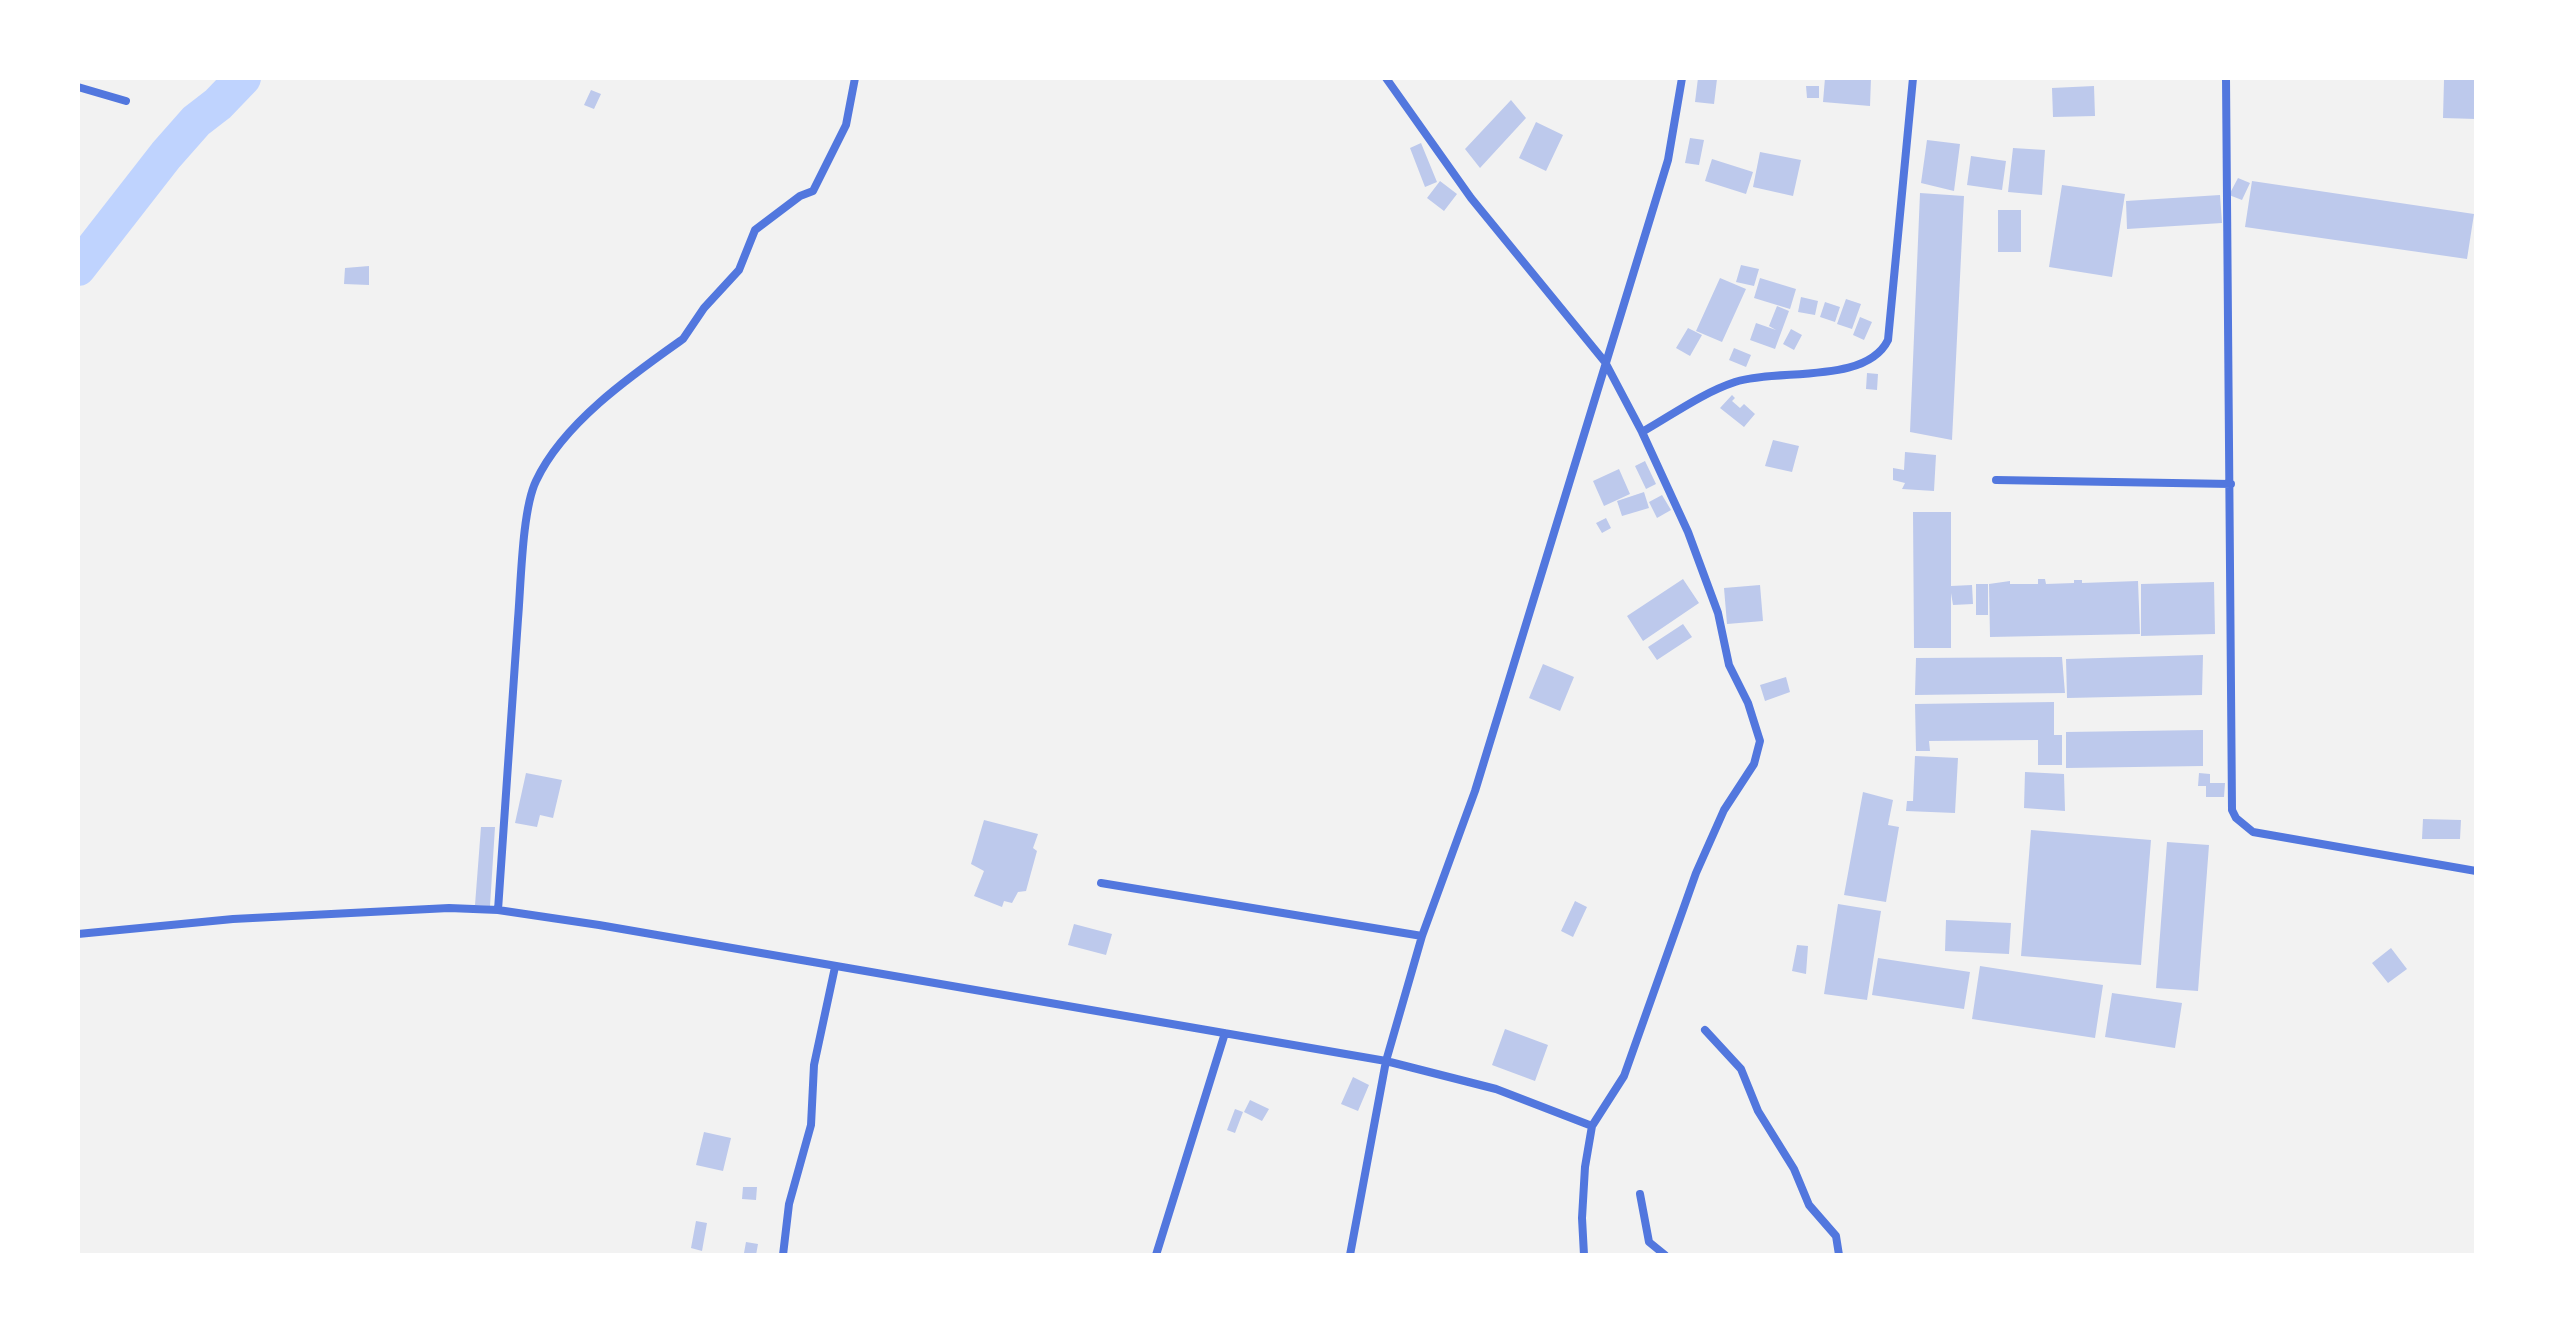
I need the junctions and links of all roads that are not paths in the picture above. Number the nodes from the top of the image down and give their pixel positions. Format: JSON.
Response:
{"nodes":[{"id":1,"x":855,"y":78,"type":"edge"},
{"id":2,"x":1386,"y":78,"type":"edge"},
{"id":3,"x":1682,"y":78,"type":"edge"},
{"id":4,"x":1913,"y":78,"type":"edge"},
{"id":5,"x":2226,"y":78,"type":"edge"},
{"id":6,"x":78,"y":87,"type":"edge"},
{"id":7,"x":126,"y":101,"type":"dead end"},
{"id":8,"x":1605,"y":362,"type":"junction"},
{"id":9,"x":1642,"y":432,"type":"junction"},
{"id":10,"x":1996,"y":480,"type":"dead end"},
{"id":11,"x":2231,"y":484,"type":"junction"},
{"id":12,"x":2476,"y":871,"type":"edge"},
{"id":13,"x":1101,"y":883,"type":"dead end"},
{"id":14,"x":498,"y":910,"type":"junction"},
{"id":15,"x":78,"y":934,"type":"edge"},
{"id":16,"x":1422,"y":936,"type":"junction"},
{"id":17,"x":835,"y":967,"type":"junction"},
{"id":18,"x":1705,"y":1030,"type":"dead end"},
{"id":19,"x":1225,"y":1033,"type":"junction"},
{"id":20,"x":1386,"y":1061,"type":"junction"},
{"id":21,"x":1592,"y":1126,"type":"junction"},
{"id":22,"x":1640,"y":1194,"type":"dead end"},
{"id":23,"x":783,"y":1255,"type":"edge"},
{"id":24,"x":1156,"y":1255,"type":"edge"},
{"id":25,"x":1350,"y":1255,"type":"edge"},
{"id":26,"x":1584,"y":1255,"type":"edge"},
{"id":27,"x":1665,"y":1255,"type":"edge"},
{"id":28,"x":1839,"y":1255,"type":"edge"}],
"edges":[{"from":1,"to":14,"type":"street"},
{"from":2,"to":8,"type":"street"},
{"from":3,"to":8,"type":"street"},
{"from":4,"to":9,"type":"street"},
{"from":5,"to":11,"type":"street"},
{"from":6,"to":7,"type":"street"},
{"from":8,"to":9,"type":"street"},
{"from":8,"to":16,"type":"street"},
{"from":9,"to":21,"type":"street"},
{"from":10,"to":11,"type":"street"},
{"from":11,"to":12,"type":"street"},
{"from":13,"to":16,"type":"street"},
{"from":14,"to":15,"type":"street"},
{"from":14,"to":17,"type":"street"},
{"from":16,"to":20,"type":"street"},
{"from":17,"to":19,"type":"street"},
{"from":17,"to":23,"type":"street"},
{"from":18,"to":28,"type":"street"},
{"from":19,"to":20,"type":"street"},
{"from":19,"to":24,"type":"street"},
{"from":20,"to":21,"type":"street"},
{"from":20,"to":25,"type":"street"},
{"from":21,"to":26,"type":"street"},
{"from":22,"to":27,"type":"street"}]}
